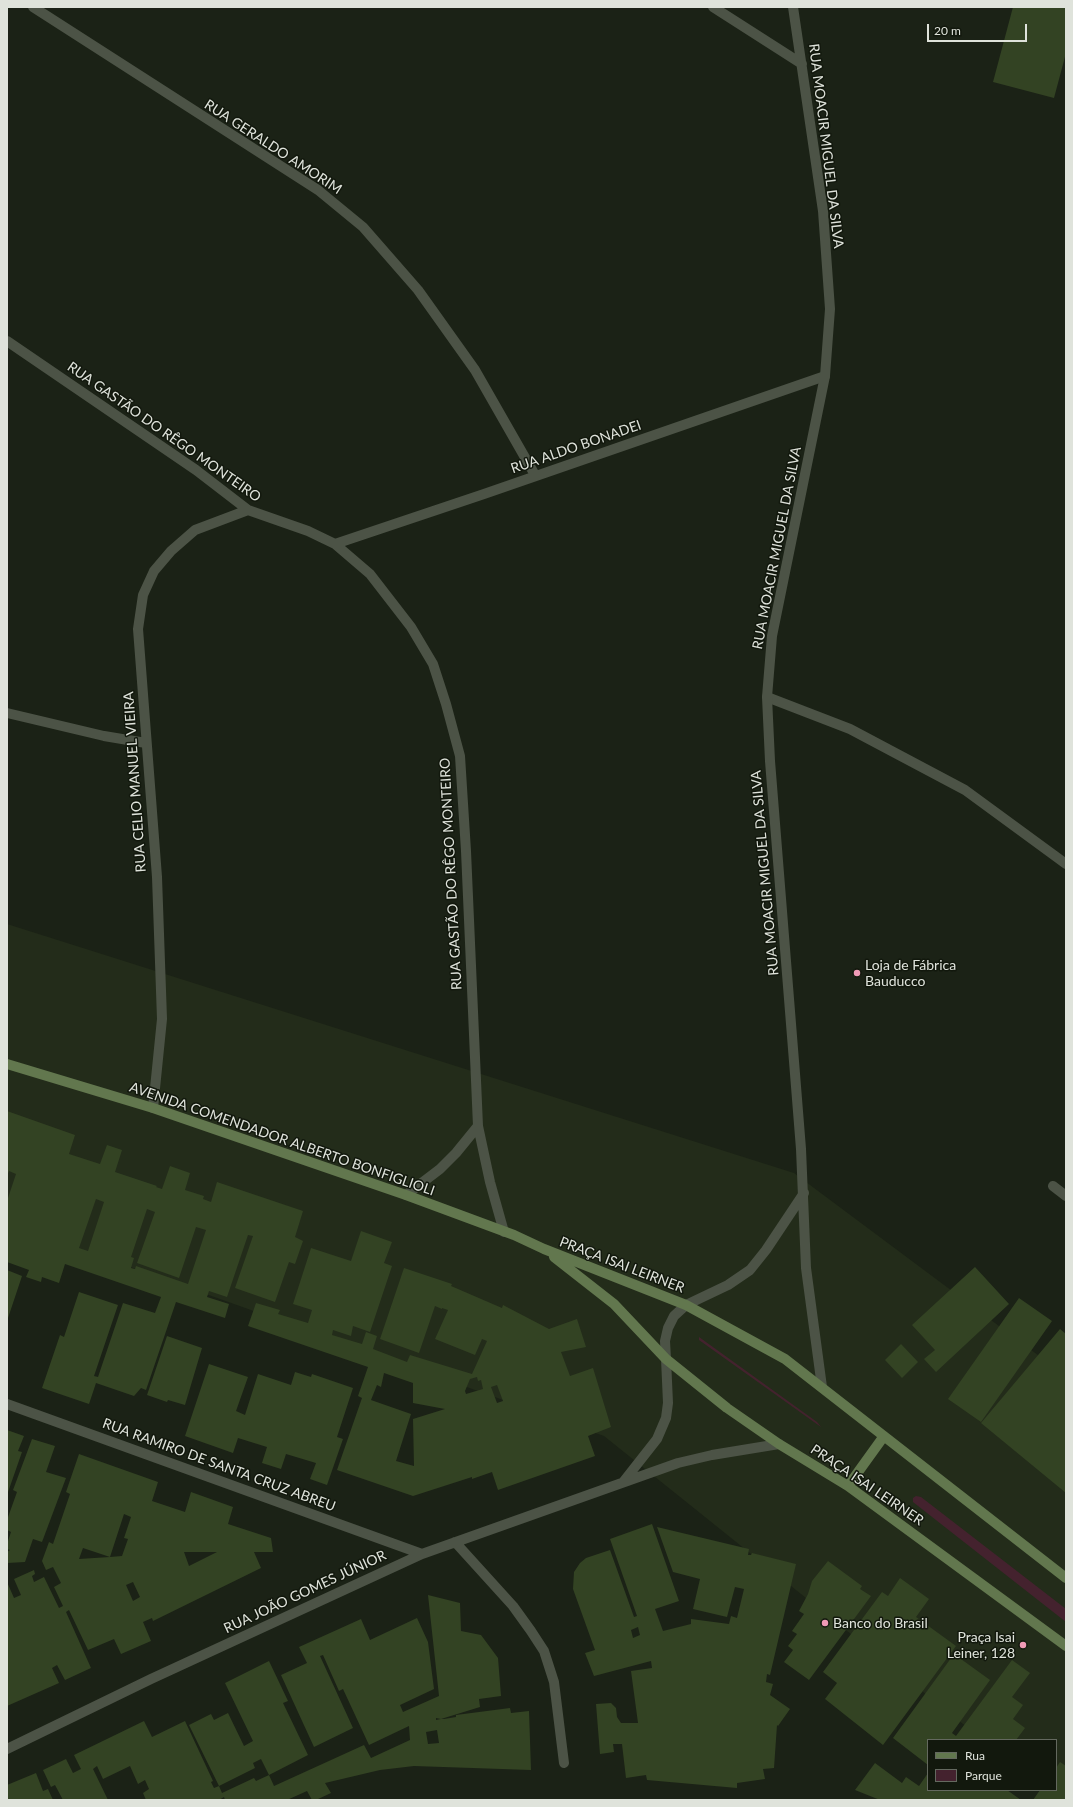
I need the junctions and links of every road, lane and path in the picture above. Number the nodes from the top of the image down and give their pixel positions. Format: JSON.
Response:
{"nodes":[{"id":1,"x":33,"y":7,"type":"edge"},
{"id":2,"x":713,"y":7,"type":"edge"},
{"id":3,"x":793,"y":7,"type":"edge"},
{"id":4,"x":802,"y":64,"type":"junction"},
{"id":5,"x":7,"y":341,"type":"edge"},
{"id":6,"x":825,"y":376,"type":"junction"},
{"id":7,"x":535,"y":475,"type":"junction"},
{"id":8,"x":248,"y":510,"type":"junction"},
{"id":9,"x":335,"y":544,"type":"junction"},
{"id":10,"x":767,"y":697,"type":"junction"},
{"id":11,"x":7,"y":713,"type":"edge"},
{"id":12,"x":146,"y":743,"type":"junction"},
{"id":13,"x":1066,"y":864,"type":"edge"},
{"id":14,"x":7,"y":1064,"type":"edge"},
{"id":15,"x":153,"y":1108,"type":"junction"},
{"id":16,"x":478,"y":1126,"type":"junction"},
{"id":17,"x":1052,"y":1186,"type":"dead end"},
{"id":18,"x":804,"y":1193,"type":"junction"},
{"id":19,"x":406,"y":1195,"type":"junction"},
{"id":20,"x":1066,"y":1196,"type":"edge"},
{"id":21,"x":504,"y":1232,"type":"junction"},
{"id":22,"x":544,"y":1249,"type":"junction"},
{"id":23,"x":686,"y":1305,"type":"junction"},
{"id":24,"x":666,"y":1359,"type":"junction"},
{"id":25,"x":822,"y":1387,"type":"junction"},
{"id":26,"x":7,"y":1404,"type":"edge"},
{"id":27,"x":884,"y":1436,"type":"junction"},
{"id":28,"x":779,"y":1444,"type":"junction"},
{"id":29,"x":624,"y":1481,"type":"junction"},
{"id":30,"x":848,"y":1486,"type":"junction"},
{"id":31,"x":455,"y":1542,"type":"junction"},
{"id":32,"x":422,"y":1554,"type":"junction"},
{"id":33,"x":1066,"y":1578,"type":"edge"},
{"id":34,"x":1066,"y":1646,"type":"edge"},
{"id":35,"x":7,"y":1749,"type":"edge"},
{"id":36,"x":564,"y":1763,"type":"dead end"}],
"edges":[{"from":1,"to":7,"type":"street","name":"RUA GERALDO AMORIM"},
{"from":2,"to":4,"type":"street"},
{"from":3,"to":4,"type":"street","name":"RUA MOACIR MIGUEL DA SILVA"},
{"from":4,"to":6,"type":"street","name":"RUA MOACIR MIGUEL DA SILVA"},
{"from":5,"to":8,"type":"street","name":"RUA GASTÃO DO RÊGO MONTEIRO"},
{"from":6,"to":7,"type":"street","name":"RUA ALDO BONADEI"},
{"from":6,"to":10,"type":"street","name":"RUA MOACIR MIGUEL DA SILVA"},
{"from":7,"to":9,"type":"street","name":"RUA ALDO BONADEI"},
{"from":8,"to":9,"type":"street","name":"RUA GASTÃO DO RÊGO MONTEIRO"},
{"from":8,"to":12,"type":"street","name":"RUA CELIO MANUEL VIEIRA"},
{"from":9,"to":16,"type":"street","name":"RUA GASTÃO DO RÊGO MONTEIRO"},
{"from":10,"to":13,"type":"street"},
{"from":10,"to":18,"type":"street","name":"RUA MOACIR MIGUEL DA SILVA"},
{"from":11,"to":12,"type":"street"},
{"from":12,"to":15,"type":"street","name":"RUA CELIO MANUEL VIEIRA"},
{"from":14,"to":15,"type":"main road","name":"AVENIDA COMENDADOR ALBERTO BONFIGLIOLI"},
{"from":15,"to":19,"type":"main road","name":"AVENIDA COMENDADOR ALBERTO BONFIGLIOLI"},
{"from":16,"to":19,"type":"street"},
{"from":16,"to":21,"type":"street","name":"RUA GASTÃO DO RÊGO MONTEIRO"},
{"from":17,"to":20,"type":"street"},
{"from":18,"to":23,"type":"street"},
{"from":18,"to":25,"type":"street","name":"RUA MOACIR MIGUEL DA SILVA"},
{"from":19,"to":21,"type":"main road","name":"AVENIDA COMENDADOR ALBERTO BONFIGLIOLI"},
{"from":21,"to":22,"type":"main road","name":"AVENIDA COMENDADOR ALBERTO BONFIGLIOLI"},
{"from":22,"to":23,"type":"main road","name":"PRAÇA ISAI LEIRNER"},
{"from":22,"to":24,"type":"main road","name":"PRAÇA ISAI LEIRNER"},
{"from":23,"to":24,"type":"street"},
{"from":23,"to":25,"type":"main road","name":"PRAÇA ISAI LEIRNER"},
{"from":24,"to":28,"type":"main road","name":"PRAÇA ISAI LEIRNER"},
{"from":24,"to":29,"type":"street"},
{"from":25,"to":27,"type":"main road","name":"PRAÇA ISAI LEIRNER"},
{"from":26,"to":32,"type":"street","name":"RUA RAMIRO DE SANTA CRUZ ABREU"},
{"from":27,"to":30,"type":"main road"},
{"from":27,"to":33,"type":"main road","name":"PRAÇA ISAI LEIRNER"},
{"from":28,"to":29,"type":"street","name":"RUA JOÃO GOMES JÚNIOR"},
{"from":28,"to":30,"type":"main road","name":"PRAÇA ISAI LEIRNER"},
{"from":29,"to":31,"type":"street","name":"RUA JOÃO GOMES JÚNIOR"},
{"from":30,"to":34,"type":"main road","name":"PRAÇA ISAI LEIRNER"},
{"from":31,"to":32,"type":"street","name":"RUA JOÃO GOMES JÚNIOR"},
{"from":31,"to":36,"type":"street"},
{"from":32,"to":35,"type":"street","name":"RUA JOÃO GOMES JÚNIOR"}]}
